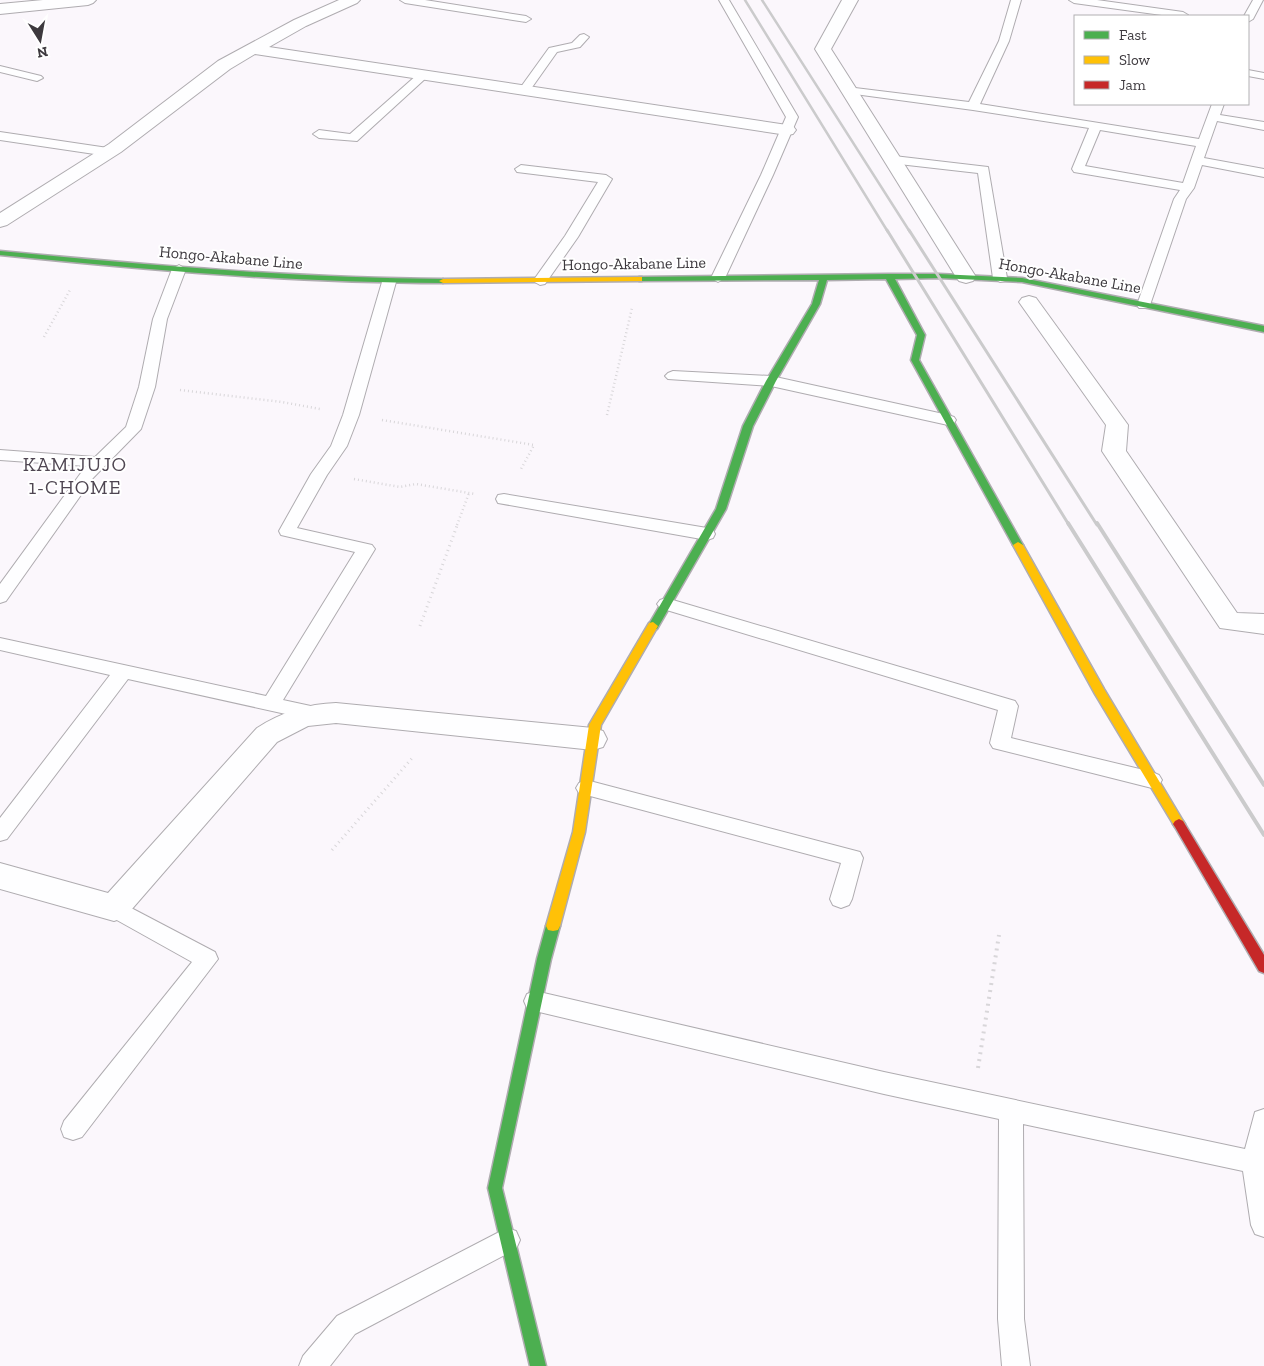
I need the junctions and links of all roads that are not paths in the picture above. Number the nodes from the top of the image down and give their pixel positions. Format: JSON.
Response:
{"nodes":[{"id":1,"x":88,"y":0,"type":"edge"},
{"id":2,"x":352,"y":0,"type":"edge"},
{"id":3,"x":405,"y":0,"type":"edge"},
{"id":4,"x":724,"y":0,"type":"edge"},
{"id":5,"x":850,"y":0,"type":"edge"},
{"id":6,"x":1016,"y":0,"type":"edge"},
{"id":7,"x":1074,"y":0,"type":"edge"},
{"id":8,"x":1258,"y":0,"type":"edge"},
{"id":9,"x":0,"y":9,"type":"edge"},
{"id":10,"x":1142,"y":13,"type":"edge"},
{"id":11,"x":1183,"y":15,"type":"dead end"},
{"id":12,"x":1249,"y":17,"type":"edge"},
{"id":13,"x":526,"y":18,"type":"dead end"},
{"id":14,"x":584,"y":37,"type":"dead end"},
{"id":15,"x":251,"y":49,"type":"junction"},
{"id":16,"x":0,"y":69,"type":"edge"},
{"id":17,"x":1249,"y":73,"type":"edge"},
{"id":18,"x":422,"y":76,"type":"junction"},
{"id":19,"x":1264,"y":76,"type":"edge"},
{"id":20,"x":37,"y":78,"type":"dead end"},
{"id":21,"x":847,"y":90,"type":"junction"},
{"id":22,"x":524,"y":91,"type":"junction"},
{"id":23,"x":1218,"y":105,"type":"edge"},
{"id":24,"x":973,"y":106,"type":"junction"},
{"id":25,"x":1213,"y":117,"type":"junction"},
{"id":26,"x":1096,"y":125,"type":"junction"},
{"id":27,"x":1264,"y":126,"type":"edge"},
{"id":28,"x":787,"y":130,"type":"junction"},
{"id":29,"x":319,"y":134,"type":"dead end"},
{"id":30,"x":0,"y":136,"type":"edge"},
{"id":31,"x":1203,"y":143,"type":"junction"},
{"id":32,"x":108,"y":152,"type":"junction"},
{"id":33,"x":894,"y":160,"type":"junction"},
{"id":34,"x":1196,"y":160,"type":"junction"},
{"id":35,"x":521,"y":169,"type":"dead end"},
{"id":36,"x":1264,"y":172,"type":"edge"},
{"id":37,"x":1188,"y":188,"type":"junction"},
{"id":38,"x":0,"y":221,"type":"edge"},
{"id":39,"x":0,"y":253,"type":"edge"},
{"id":40,"x":179,"y":269,"type":"junction"},
{"id":41,"x":889,"y":276,"type":"junction"},
{"id":42,"x":966,"y":276,"type":"junction"},
{"id":43,"x":824,"y":277,"type":"junction"},
{"id":44,"x":718,"y":278,"type":"junction"},
{"id":45,"x":1000,"y":278,"type":"junction"},
{"id":46,"x":540,"y":280,"type":"junction"},
{"id":47,"x":389,"y":282,"type":"junction"},
{"id":48,"x":1029,"y":302,"type":"dead end"},
{"id":49,"x":1144,"y":305,"type":"junction"},
{"id":50,"x":1264,"y":329,"type":"edge"},
{"id":51,"x":672,"y":376,"type":"dead end"},
{"id":52,"x":771,"y":381,"type":"junction"},
{"id":53,"x":948,"y":420,"type":"junction"},
{"id":54,"x":0,"y":455,"type":"edge"},
{"id":55,"x":99,"y":462,"type":"junction"},
{"id":56,"x":504,"y":499,"type":"road end"},
{"id":57,"x":707,"y":534,"type":"junction"},
{"id":58,"x":0,"y":597,"type":"edge"},
{"id":59,"x":666,"y":604,"type":"junction"},
{"id":60,"x":1264,"y":625,"type":"edge"},
{"id":61,"x":0,"y":644,"type":"edge"},
{"id":62,"x":123,"y":672,"type":"junction"},
{"id":63,"x":271,"y":704,"type":"junction"},
{"id":64,"x":312,"y":713,"type":"junction"},
{"id":65,"x":593,"y":739,"type":"junction"},
{"id":66,"x":1152,"y":780,"type":"junction"},
{"id":67,"x":586,"y":788,"type":"junction"},
{"id":68,"x":0,"y":833,"type":"edge"},
{"id":69,"x":0,"y":876,"type":"edge"},
{"id":70,"x":841,"y":900,"type":"dead end"},
{"id":71,"x":114,"y":908,"type":"junction"},
{"id":72,"x":1264,"y":967,"type":"edge"},
{"id":73,"x":535,"y":1001,"type":"junction"},
{"id":74,"x":1011,"y":1110,"type":"junction"},
{"id":75,"x":1264,"y":1120,"type":"edge"},
{"id":76,"x":73,"y":1129,"type":"dead end"},
{"id":77,"x":1254,"y":1162,"type":"junction"},
{"id":78,"x":1264,"y":1225,"type":"edge"},
{"id":79,"x":507,"y":1240,"type":"junction"},
{"id":80,"x":313,"y":1366,"type":"edge"},
{"id":81,"x":538,"y":1366,"type":"edge"},
{"id":82,"x":1016,"y":1366,"type":"edge"}],
"edges":[{"from":1,"to":9,"type":"street"},
{"from":2,"to":15,"type":"street"},
{"from":3,"to":13,"type":"lane"},
{"from":4,"to":28,"type":"lane"},
{"from":5,"to":21,"type":"street"},
{"from":6,"to":24,"type":"lane"},
{"from":7,"to":10,"type":"lane"},
{"from":8,"to":12,"type":"lane"},
{"from":10,"to":11,"type":"lane"},
{"from":14,"to":22,"type":"lane"},
{"from":15,"to":18,"type":"street"},
{"from":15,"to":32,"type":"street"},
{"from":16,"to":20,"type":"lane"},
{"from":17,"to":19,"type":"lane"},
{"from":18,"to":22,"type":"street"},
{"from":18,"to":29,"type":"lane"},
{"from":21,"to":24,"type":"lane"},
{"from":21,"to":33,"type":"street"},
{"from":22,"to":28,"type":"street"},
{"from":23,"to":25,"type":"lane"},
{"from":24,"to":26,"type":"lane"},
{"from":25,"to":27,"type":"lane"},
{"from":25,"to":31,"type":"lane"},
{"from":26,"to":31,"type":"lane"},
{"from":26,"to":37,"type":"lane"},
{"from":28,"to":44,"type":"lane"},
{"from":30,"to":32,"type":"lane"},
{"from":31,"to":34,"type":"lane"},
{"from":32,"to":38,"type":"street"},
{"from":33,"to":42,"type":"street"},
{"from":33,"to":45,"type":"lane"},
{"from":34,"to":36,"type":"lane"},
{"from":34,"to":37,"type":"lane"},
{"from":35,"to":46,"type":"lane"},
{"from":37,"to":49,"type":"lane"},
{"from":39,"to":40,"type":"street","name":"Hongo-Akabane Line"},
{"from":40,"to":47,"type":"street","name":"Hongo-Akabane Line"},
{"from":40,"to":55,"type":"lane"},
{"from":41,"to":42,"type":"street","name":"Hongo-Akabane Line"},
{"from":41,"to":43,"type":"street","name":"Hongo-Akabane Line"},
{"from":41,"to":53,"type":"street"},
{"from":42,"to":45,"type":"street","name":"Hongo-Akabane Line"},
{"from":43,"to":44,"type":"street","name":"Hongo-Akabane Line"},
{"from":43,"to":52,"type":"street"},
{"from":44,"to":46,"type":"street","name":"Hongo-Akabane Line"},
{"from":45,"to":49,"type":"street","name":"Hongo-Akabane Line"},
{"from":46,"to":47,"type":"street","name":"Hongo-Akabane Line"},
{"from":47,"to":63,"type":"lane"},
{"from":48,"to":60,"type":"street"},
{"from":49,"to":50,"type":"street","name":"Hongo-Akabane Line"},
{"from":51,"to":52,"type":"lane"},
{"from":52,"to":53,"type":"lane"},
{"from":52,"to":57,"type":"street"},
{"from":53,"to":66,"type":"street"},
{"from":54,"to":55,"type":"lane"},
{"from":55,"to":58,"type":"lane"},
{"from":56,"to":57,"type":"lane"},
{"from":57,"to":59,"type":"street"},
{"from":59,"to":65,"type":"street"},
{"from":59,"to":66,"type":"lane"},
{"from":61,"to":62,"type":"lane"},
{"from":62,"to":63,"type":"lane"},
{"from":62,"to":68,"type":"lane"},
{"from":63,"to":64,"type":"lane"},
{"from":64,"to":65,"type":"street"},
{"from":64,"to":71,"type":"street"},
{"from":65,"to":67,"type":"street"},
{"from":66,"to":72,"type":"street"},
{"from":67,"to":70,"type":"lane"},
{"from":67,"to":73,"type":"street"},
{"from":69,"to":71,"type":"street"},
{"from":71,"to":76,"type":"lane"},
{"from":73,"to":74,"type":"lane"},
{"from":73,"to":79,"type":"street"},
{"from":74,"to":77,"type":"lane"},
{"from":74,"to":82,"type":"lane"},
{"from":75,"to":77,"type":"lane"},
{"from":77,"to":78,"type":"lane"},
{"from":79,"to":80,"type":"lane"},
{"from":79,"to":81,"type":"street"}]}
